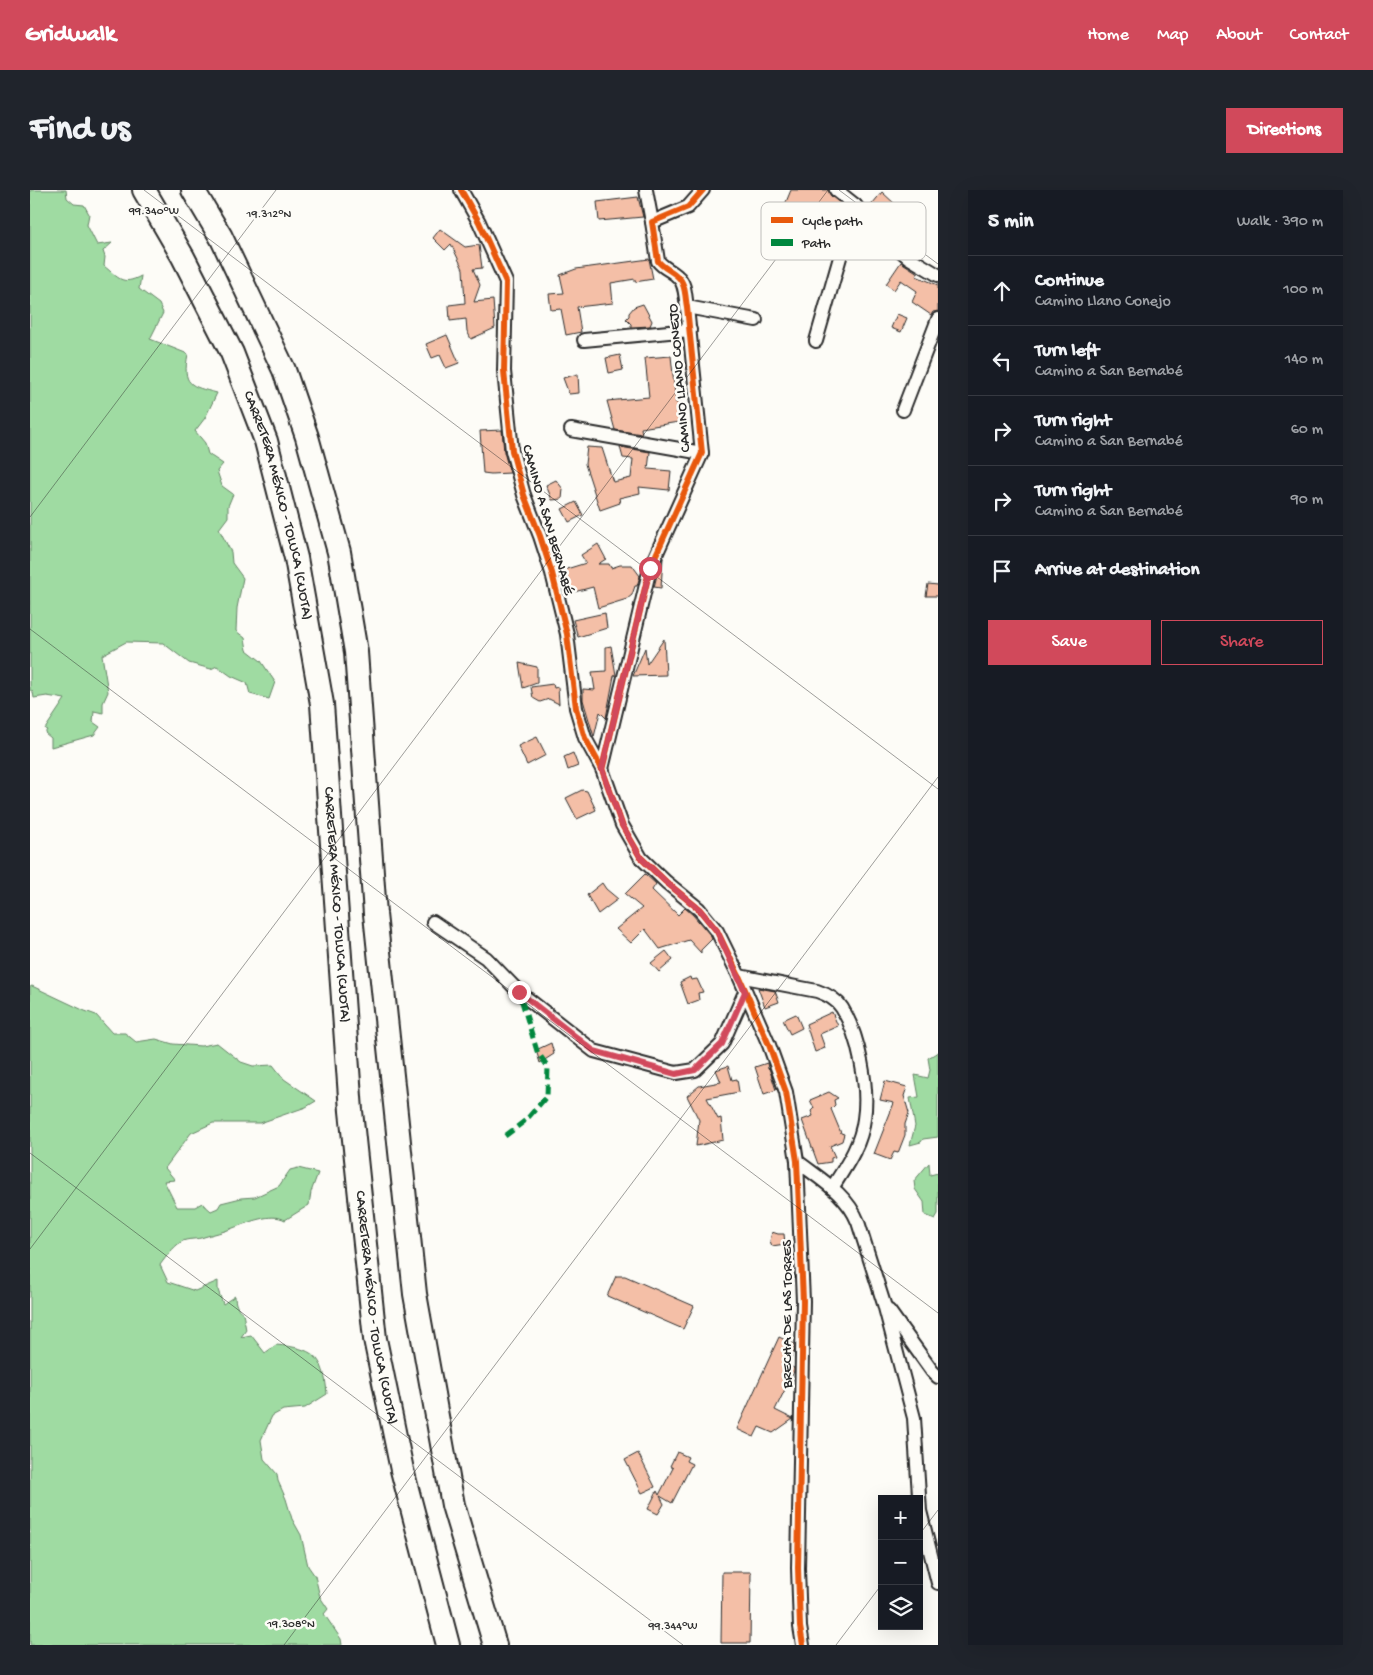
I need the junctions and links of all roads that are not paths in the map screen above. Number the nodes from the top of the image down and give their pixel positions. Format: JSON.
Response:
{"nodes":[{"id":1,"x":144,"y":190,"type":"edge"},
{"id":2,"x":194,"y":190,"type":"edge"},
{"id":3,"x":461,"y":190,"type":"edge"},
{"id":4,"x":646,"y":190,"type":"edge"},
{"id":5,"x":703,"y":190,"type":"edge"},
{"id":6,"x":836,"y":190,"type":"edge"},
{"id":7,"x":851,"y":202,"type":"edge"},
{"id":8,"x":652,"y":222,"type":"junction"},
{"id":9,"x":839,"y":260,"type":"edge"},
{"id":10,"x":913,"y":260,"type":"edge"},
{"id":11,"x":938,"y":275,"type":"edge"},
{"id":12,"x":687,"y":307,"type":"junction"},
{"id":13,"x":938,"y":319,"type":"edge"},
{"id":14,"x":756,"y":320,"type":"dead end"},
{"id":15,"x":690,"y":330,"type":"junction"},
{"id":16,"x":584,"y":340,"type":"dead end"},
{"id":17,"x":816,"y":341,"type":"dead end"},
{"id":18,"x":903,"y":410,"type":"dead end"},
{"id":19,"x":571,"y":430,"type":"dead end"},
{"id":20,"x":702,"y":453,"type":"junction"},
{"id":21,"x":602,"y":769,"type":"junction"},
{"id":22,"x":433,"y":922,"type":"dead end"},
{"id":23,"x":739,"y":976,"type":"junction"},
{"id":24,"x":745,"y":992,"type":"junction"},
{"id":25,"x":797,"y":1161,"type":"junction"},
{"id":26,"x":832,"y":1188,"type":"junction"},
{"id":27,"x":884,"y":1304,"type":"junction"},
{"id":28,"x":938,"y":1377,"type":"edge"},
{"id":29,"x":938,"y":1583,"type":"edge"},
{"id":30,"x":448,"y":1645,"type":"edge"},
{"id":31,"x":495,"y":1645,"type":"edge"},
{"id":32,"x":803,"y":1645,"type":"edge"}],
"edges":[{"from":1,"to":30,"type":"highway","name":"CARRETERA MÉXICO - TOLUCA (CUOTA)"},
{"from":2,"to":31,"type":"highway"},
{"from":3,"to":21,"type":"street","name":"CAMINO A SAN BERNABÉ"},
{"from":4,"to":8,"type":"street","name":"CAMINO LLANO CONEJO"},
{"from":5,"to":8,"type":"street"},
{"from":6,"to":7,"type":"street"},
{"from":8,"to":12,"type":"street","name":"CAMINO LLANO CONEJO"},
{"from":9,"to":17,"type":"street"},
{"from":10,"to":11,"type":"street"},
{"from":12,"to":14,"type":"street"},
{"from":12,"to":15,"type":"street","name":"CAMINO LLANO CONEJO"},
{"from":13,"to":18,"type":"street"},
{"from":15,"to":16,"type":"street"},
{"from":15,"to":20,"type":"street","name":"CAMINO LLANO CONEJO"},
{"from":19,"to":20,"type":"street"},
{"from":20,"to":21,"type":"street","name":"CAMINO LLANO CONEJO"},
{"from":21,"to":23,"type":"street","name":"CAMINO A SAN BERNABÉ"},
{"from":22,"to":24,"type":"street"},
{"from":23,"to":24,"type":"street","name":"CAMINO A SAN BERNABÉ"},
{"from":23,"to":26,"type":"street"},
{"from":24,"to":25,"type":"street","name":"BRECHA DE LAS TORRES"},
{"from":25,"to":26,"type":"street"},
{"from":25,"to":32,"type":"street","name":"BRECHA DE LAS TORRES"},
{"from":26,"to":27,"type":"street"},
{"from":27,"to":28,"type":"street"},
{"from":27,"to":29,"type":"street"}]}
